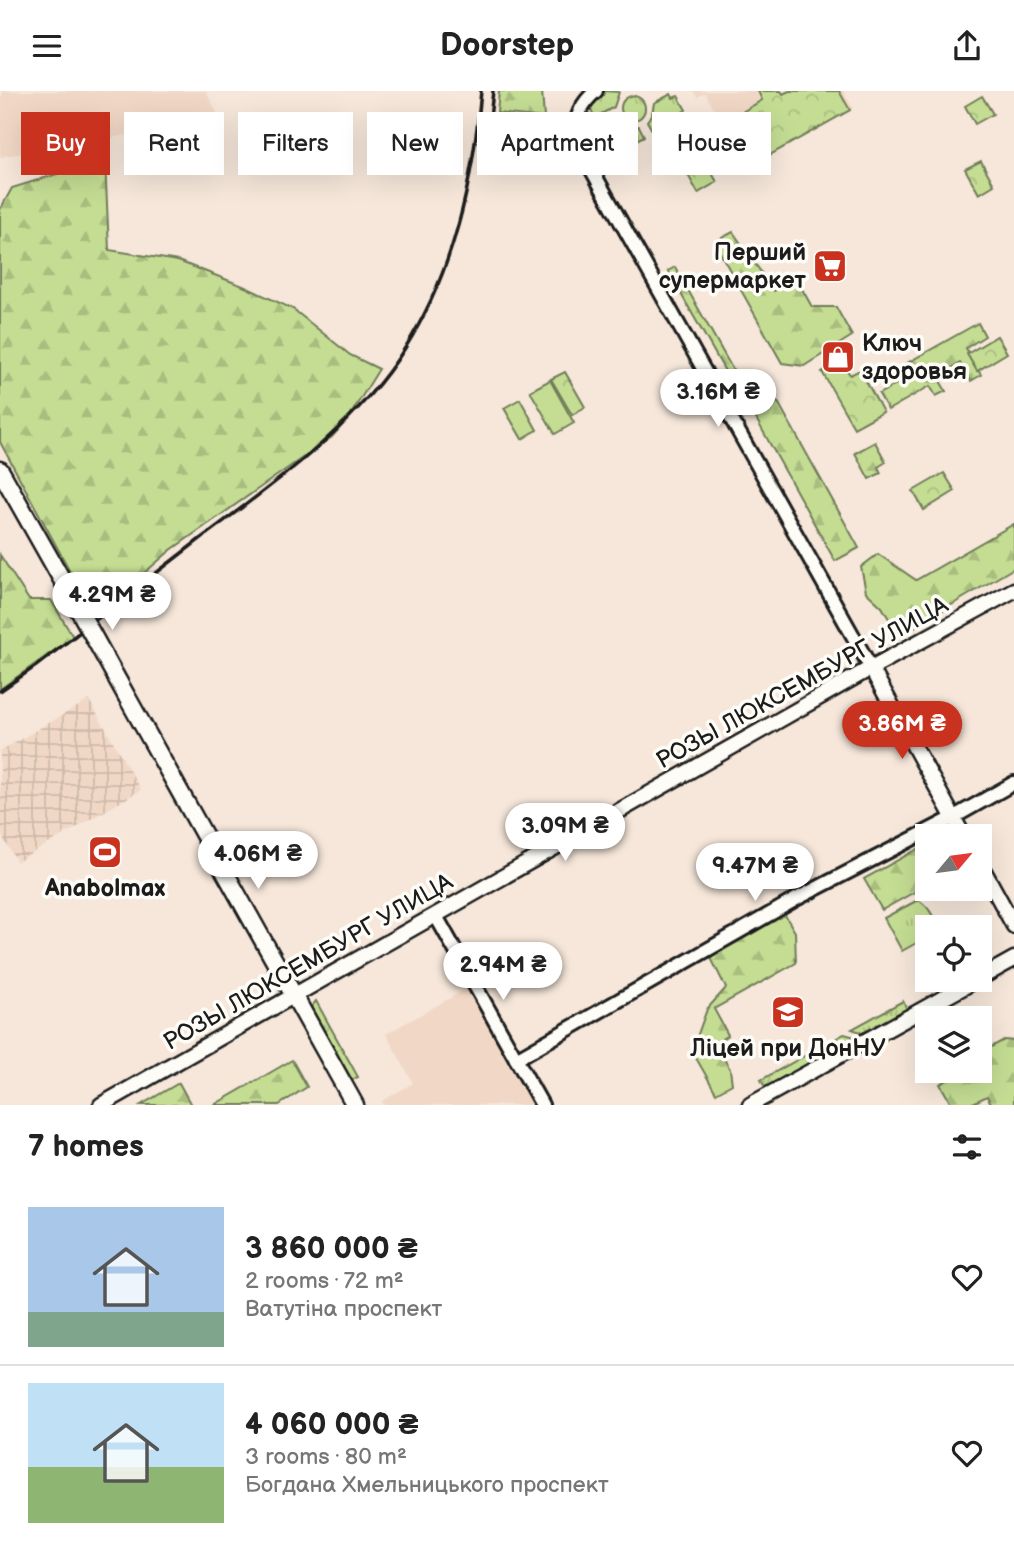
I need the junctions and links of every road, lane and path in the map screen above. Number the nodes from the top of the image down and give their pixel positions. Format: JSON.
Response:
{"nodes":[{"id":1,"x":596,"y":91,"type":"edge"},
{"id":2,"x":0,"y":470,"type":"edge"},
{"id":3,"x":1014,"y":590,"type":"edge"},
{"id":4,"x":871,"y":669,"type":"junction"},
{"id":5,"x":1014,"y":783,"type":"edge"},
{"id":6,"x":953,"y":817,"type":"junction"},
{"id":7,"x":957,"y":824,"type":"edge"},
{"id":8,"x":992,"y":886,"type":"edge"},
{"id":9,"x":436,"y":916,"type":"junction"},
{"id":10,"x":1014,"y":926,"type":"edge"},
{"id":11,"x":1014,"y":959,"type":"edge"},
{"id":12,"x":992,"y":971,"type":"edge"},
{"id":13,"x":954,"y":992,"type":"edge"},
{"id":14,"x":294,"y":995,"type":"junction"},
{"id":15,"x":516,"y":1059,"type":"junction"},
{"id":16,"x":101,"y":1105,"type":"edge"},
{"id":17,"x":355,"y":1105,"type":"edge"},
{"id":18,"x":542,"y":1105,"type":"edge"},
{"id":19,"x":750,"y":1105,"type":"edge"}],
"edges":[{"from":1,"to":4,"type":"street"},
{"from":2,"to":14,"type":"main road","bridge":true},
{"from":3,"to":4,"type":"street","name":"РОЗЫ ЛЮКСЕМБУРГ УЛИЦА"},
{"from":4,"to":6,"type":"street"},
{"from":4,"to":9,"type":"street","name":"РОЗЫ ЛЮКСЕМБУРГ УЛИЦА"},
{"from":5,"to":6,"type":"street"},
{"from":6,"to":7,"type":"street"},
{"from":6,"to":15,"type":"street"},
{"from":8,"to":10,"type":"street"},
{"from":9,"to":14,"type":"street","name":"РОЗЫ ЛЮКСЕМБУРГ УЛИЦА"},
{"from":9,"to":15,"type":"street"},
{"from":11,"to":12,"type":"street"},
{"from":13,"to":19,"type":"street"},
{"from":14,"to":16,"type":"street","name":"РОЗЫ ЛЮКСЕМБУРГ УЛИЦА"},
{"from":14,"to":17,"type":"main road"},
{"from":15,"to":18,"type":"street"}]}
